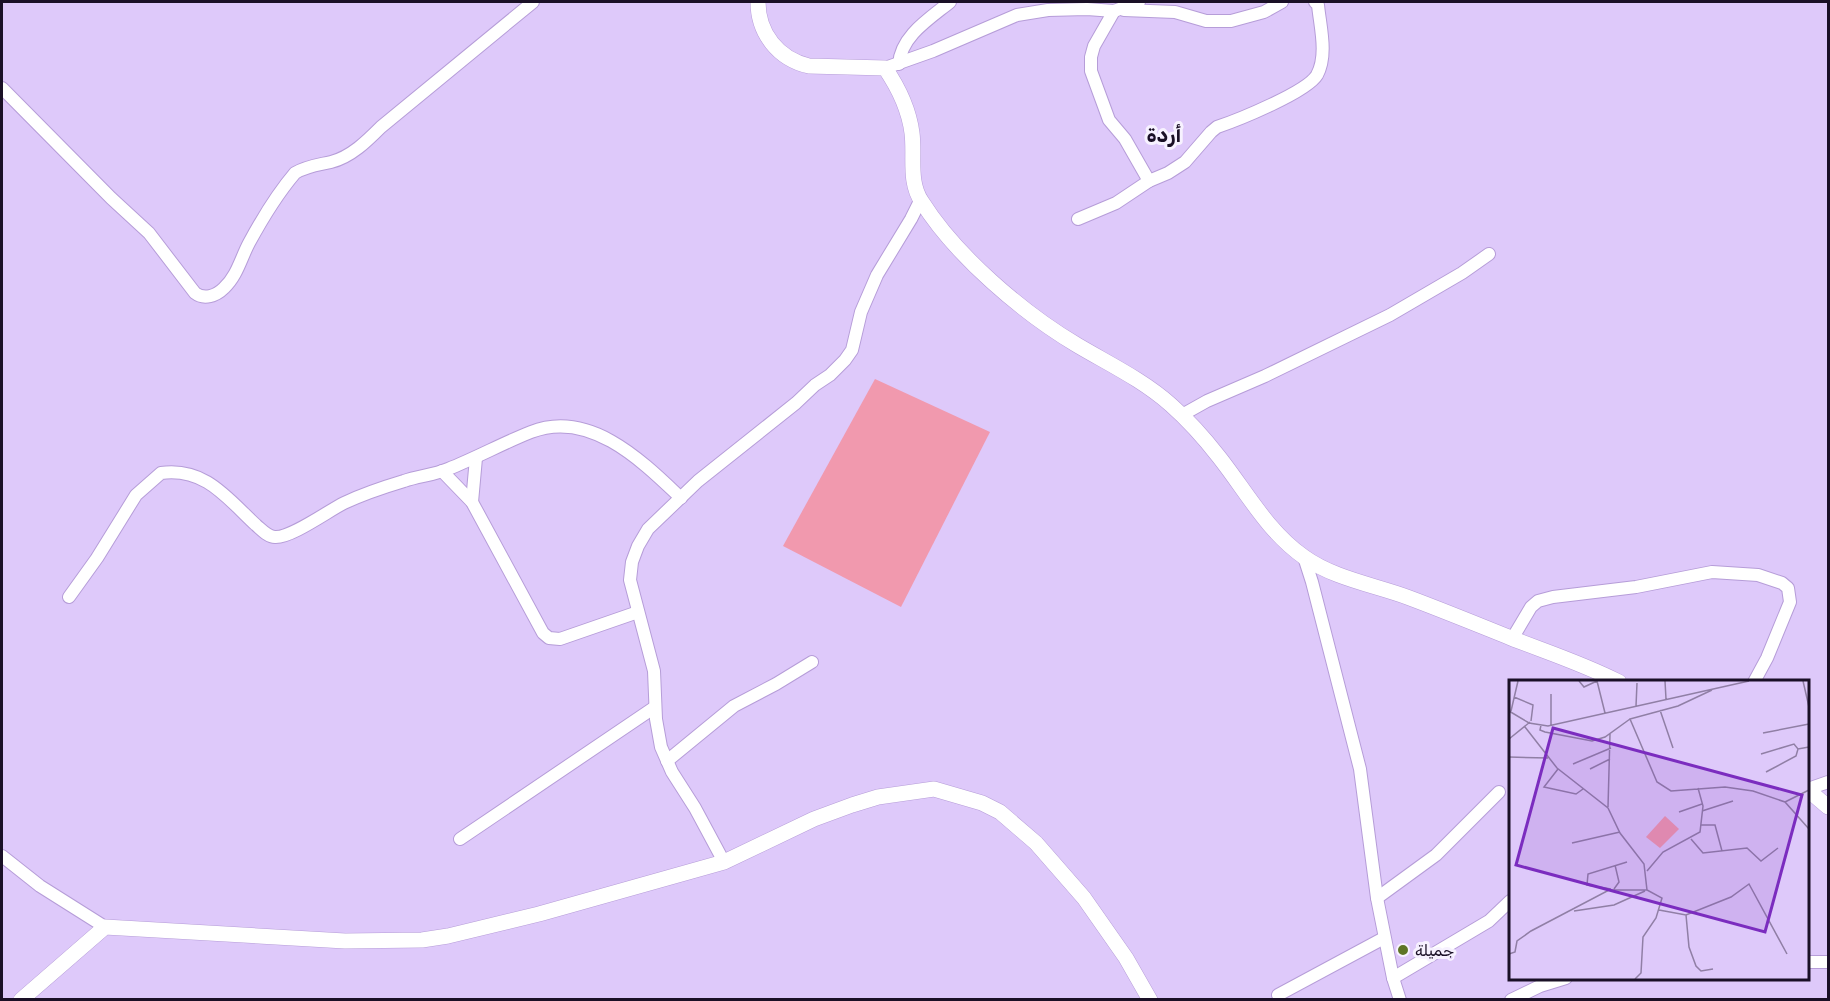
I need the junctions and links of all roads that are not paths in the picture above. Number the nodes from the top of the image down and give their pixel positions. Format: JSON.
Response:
{"nodes":[{"id":1,"x":533,"y":2,"type":"edge"},
{"id":2,"x":759,"y":2,"type":"edge"},
{"id":3,"x":950,"y":2,"type":"edge"},
{"id":4,"x":1140,"y":2,"type":"edge"},
{"id":5,"x":1282,"y":2,"type":"edge"},
{"id":6,"x":1316,"y":2,"type":"edge"},
{"id":7,"x":1118,"y":10,"type":"junction"},
{"id":8,"x":892,"y":66,"type":"junction"},
{"id":9,"x":2,"y":88,"type":"edge"},
{"id":10,"x":1149,"y":181,"type":"junction"},
{"id":11,"x":920,"y":201,"type":"junction"},
{"id":12,"x":1078,"y":219,"type":"dead end"},
{"id":13,"x":1489,"y":254,"type":"dead end"},
{"id":14,"x":1182,"y":415,"type":"junction"},
{"id":15,"x":476,"y":458,"type":"junction"},
{"id":16,"x":442,"y":471,"type":"junction"},
{"id":17,"x":681,"y":498,"type":"junction"},
{"id":18,"x":472,"y":502,"type":"junction"},
{"id":19,"x":1304,"y":557,"type":"junction"},
{"id":20,"x":69,"y":597,"type":"dead end"},
{"id":21,"x":638,"y":612,"type":"junction"},
{"id":22,"x":1512,"y":639,"type":"junction"},
{"id":23,"x":812,"y":662,"type":"dead end"},
{"id":24,"x":1617,"y":680,"type":"edge"},
{"id":25,"x":1755,"y":680,"type":"edge"},
{"id":26,"x":655,"y":707,"type":"junction"},
{"id":27,"x":667,"y":761,"type":"junction"},
{"id":28,"x":1828,"y":782,"type":"edge"},
{"id":29,"x":1809,"y":789,"type":"edge"},
{"id":30,"x":1809,"y":790,"type":"edge"},
{"id":31,"x":1499,"y":792,"type":"dead end"},
{"id":32,"x":1828,"y":807,"type":"edge"},
{"id":33,"x":460,"y":838,"type":"dead end"},
{"id":34,"x":2,"y":856,"type":"edge"},
{"id":35,"x":724,"y":862,"type":"junction"},
{"id":36,"x":1377,"y":897,"type":"junction"},
{"id":37,"x":1509,"y":902,"type":"edge"},
{"id":38,"x":105,"y":927,"type":"junction"},
{"id":39,"x":1384,"y":938,"type":"junction"},
{"id":40,"x":1809,"y":962,"type":"edge"},
{"id":41,"x":1828,"y":962,"type":"edge"},
{"id":42,"x":1393,"y":978,"type":"junction"},
{"id":43,"x":1560,"y":980,"type":"edge"},
{"id":44,"x":1278,"y":994,"type":"dead end"},
{"id":45,"x":21,"y":999,"type":"edge"},
{"id":46,"x":1150,"y":999,"type":"edge"},
{"id":47,"x":1400,"y":999,"type":"edge"},
{"id":48,"x":1511,"y":999,"type":"edge"}],
"edges":[{"from":1,"to":9,"type":"street"},
{"from":2,"to":8,"type":"street"},
{"from":3,"to":8,"type":"street"},
{"from":4,"to":7,"type":"street"},
{"from":5,"to":7,"type":"street"},
{"from":6,"to":10,"type":"street"},
{"from":7,"to":8,"type":"street"},
{"from":7,"to":10,"type":"street"},
{"from":8,"to":11,"type":"street"},
{"from":10,"to":12,"type":"street"},
{"from":11,"to":14,"type":"street"},
{"from":11,"to":17,"type":"street"},
{"from":13,"to":14,"type":"street"},
{"from":14,"to":19,"type":"street"},
{"from":15,"to":16,"type":"street"},
{"from":15,"to":17,"type":"street"},
{"from":15,"to":18,"type":"street"},
{"from":16,"to":18,"type":"street"},
{"from":16,"to":20,"type":"street"},
{"from":17,"to":21,"type":"street"},
{"from":18,"to":21,"type":"street"},
{"from":19,"to":22,"type":"street"},
{"from":19,"to":36,"type":"street"},
{"from":21,"to":26,"type":"street"},
{"from":22,"to":24,"type":"street"},
{"from":22,"to":25,"type":"street"},
{"from":23,"to":27,"type":"street"},
{"from":26,"to":27,"type":"street"},
{"from":26,"to":33,"type":"street"},
{"from":27,"to":35,"type":"street"},
{"from":28,"to":29,"type":"street"},
{"from":30,"to":32,"type":"street"},
{"from":31,"to":36,"type":"street"},
{"from":34,"to":38,"type":"street"},
{"from":35,"to":38,"type":"street"},
{"from":35,"to":46,"type":"street"},
{"from":36,"to":39,"type":"street"},
{"from":37,"to":42,"type":"street"},
{"from":38,"to":45,"type":"street"},
{"from":39,"to":42,"type":"street"},
{"from":39,"to":44,"type":"street"},
{"from":40,"to":41,"type":"street"},
{"from":42,"to":47,"type":"street"},
{"from":43,"to":48,"type":"street"}]}
